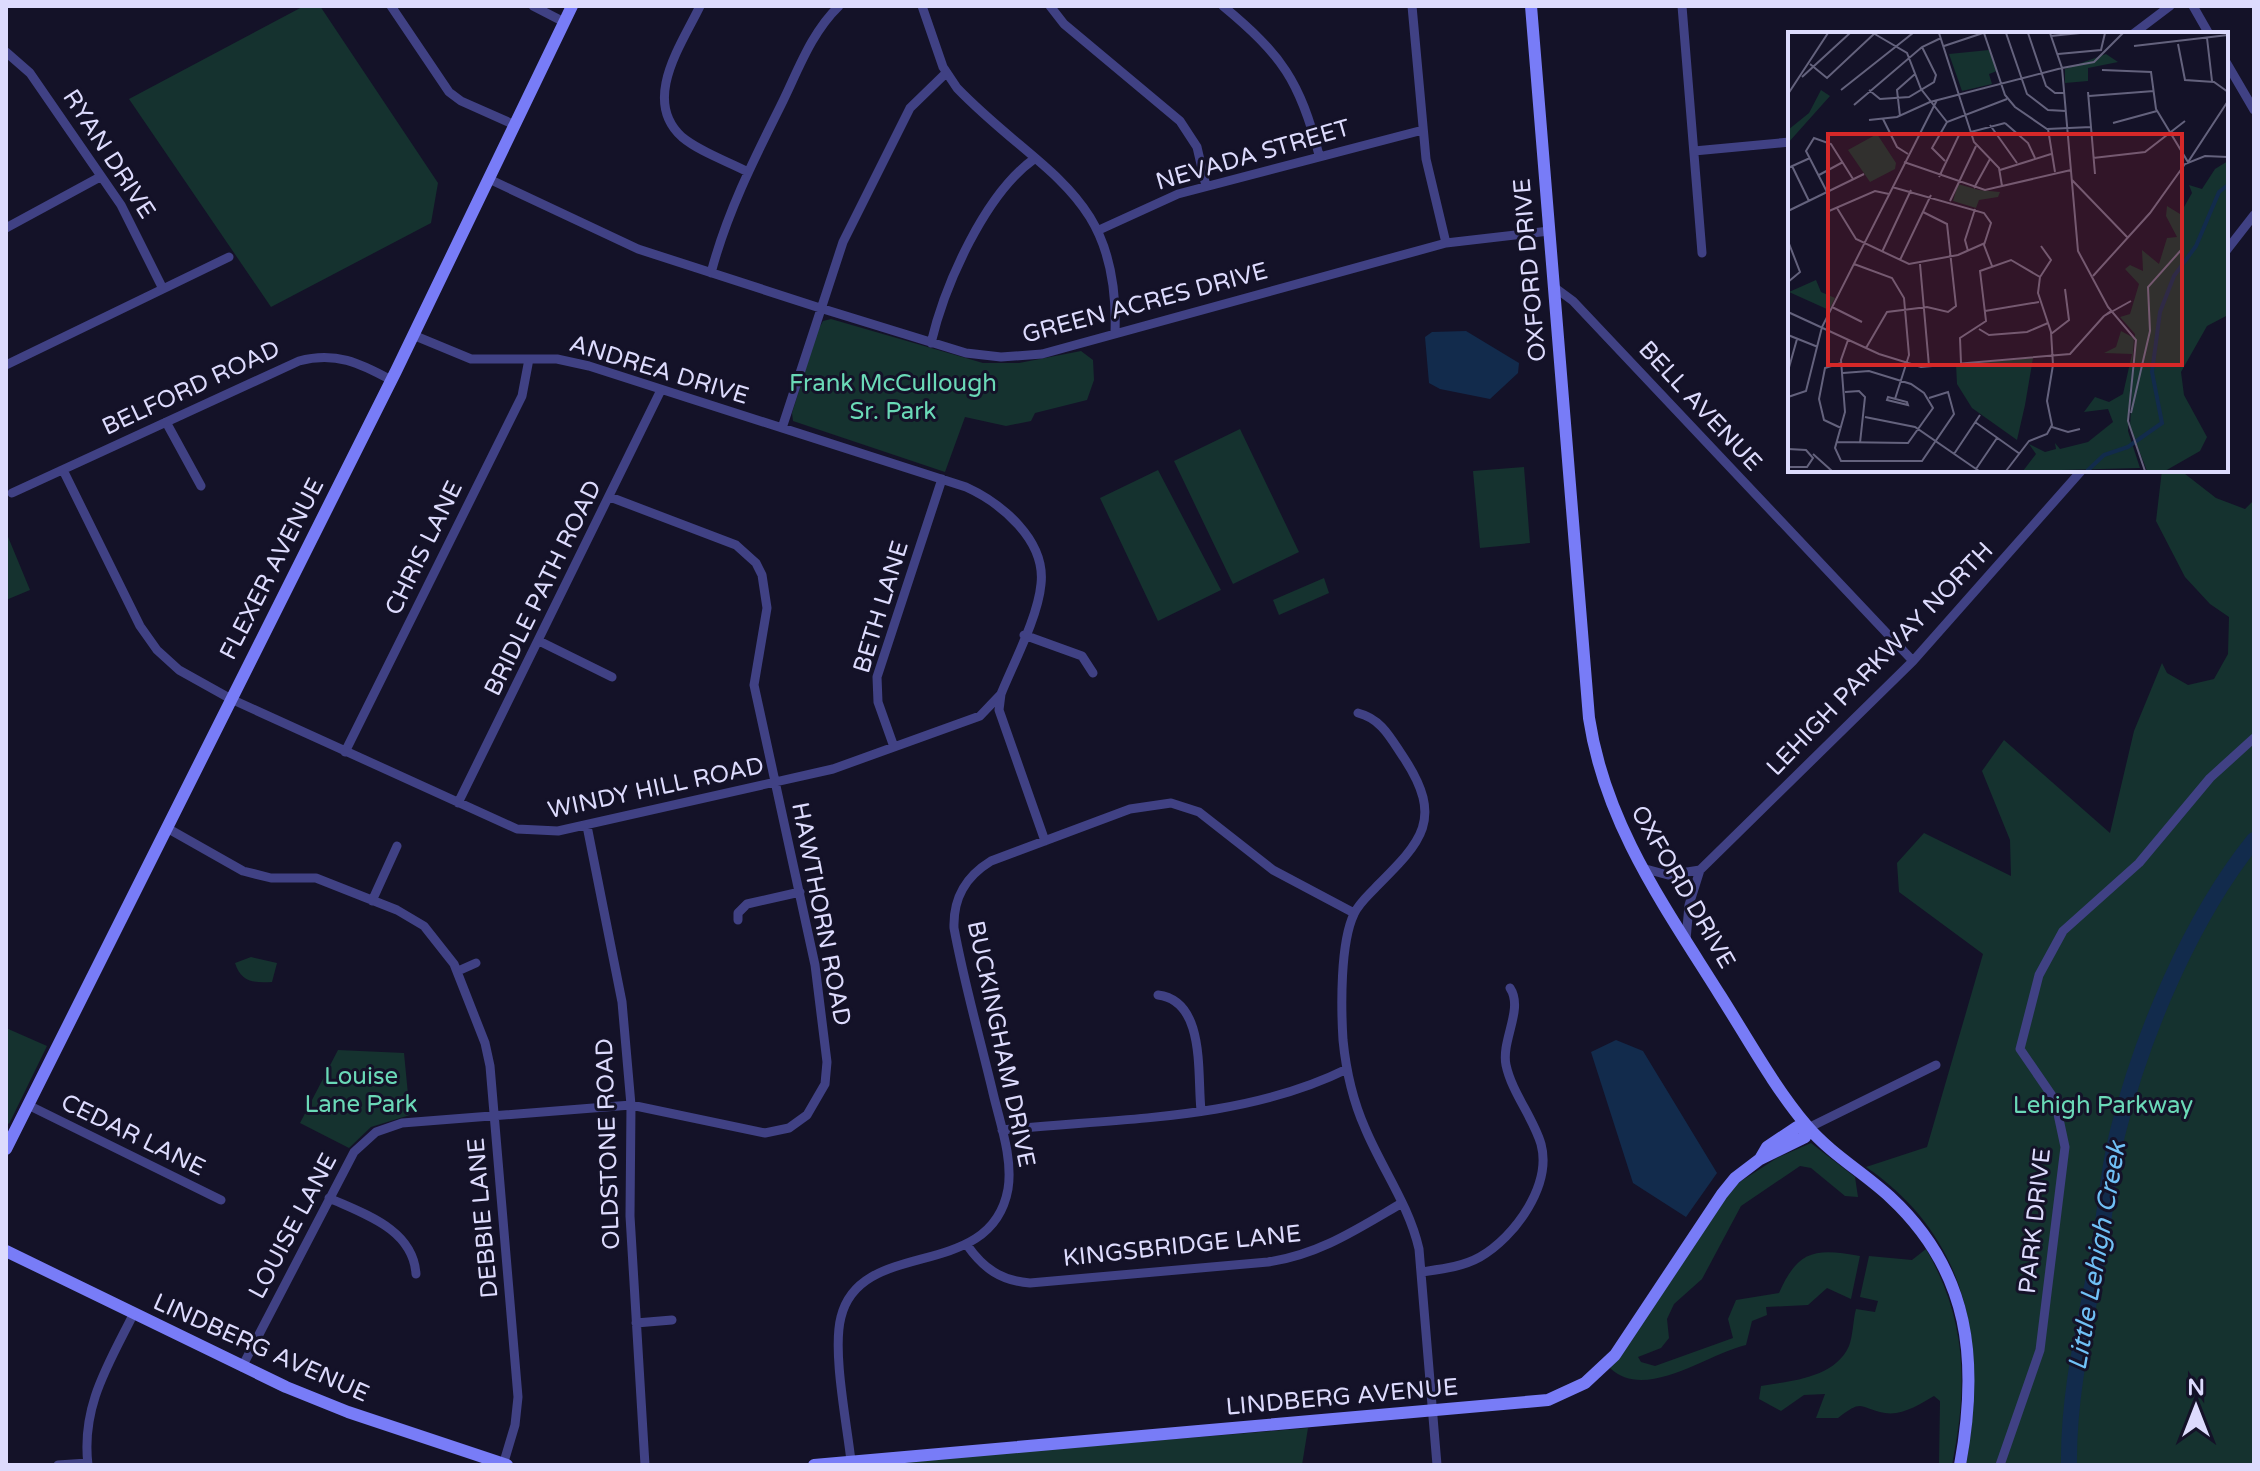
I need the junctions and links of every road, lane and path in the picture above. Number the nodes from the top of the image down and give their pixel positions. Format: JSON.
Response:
{"nodes":[{"id":1,"x":391,"y":6,"type":"edge"},
{"id":2,"x":533,"y":6,"type":"edge"},
{"id":3,"x":570,"y":6,"type":"edge"},
{"id":4,"x":700,"y":6,"type":"edge"},
{"id":5,"x":839,"y":6,"type":"edge"},
{"id":6,"x":922,"y":6,"type":"edge"},
{"id":7,"x":1050,"y":6,"type":"edge"},
{"id":8,"x":1223,"y":6,"type":"edge"},
{"id":9,"x":1412,"y":6,"type":"edge"},
{"id":10,"x":1531,"y":6,"type":"edge"},
{"id":11,"x":1682,"y":6,"type":"edge"},
{"id":12,"x":2170,"y":6,"type":"edge"},
{"id":13,"x":2193,"y":6,"type":"edge"},
{"id":14,"x":564,"y":22,"type":"junction"},
{"id":15,"x":2136,"y":32,"type":"edge"},
{"id":16,"x":2208,"y":32,"type":"edge"},
{"id":17,"x":6,"y":52,"type":"edge"},
{"id":18,"x":2228,"y":65,"type":"edge"},
{"id":19,"x":946,"y":73,"type":"junction"},
{"id":20,"x":2254,"y":110,"type":"edge"},
{"id":21,"x":515,"y":125,"type":"junction"},
{"id":22,"x":1423,"y":130,"type":"junction"},
{"id":23,"x":1788,"y":142,"type":"edge"},
{"id":24,"x":1694,"y":151,"type":"junction"},
{"id":25,"x":1319,"y":155,"type":"junction"},
{"id":26,"x":1034,"y":159,"type":"junction"},
{"id":27,"x":748,"y":172,"type":"junction"},
{"id":28,"x":100,"y":177,"type":"junction"},
{"id":29,"x":489,"y":179,"type":"junction"},
{"id":30,"x":1206,"y":186,"type":"junction"},
{"id":31,"x":2254,"y":215,"type":"edge"},
{"id":32,"x":6,"y":228,"type":"edge"},
{"id":33,"x":1099,"y":230,"type":"junction"},
{"id":34,"x":1549,"y":231,"type":"junction"},
{"id":35,"x":1446,"y":243,"type":"junction"},
{"id":36,"x":2228,"y":248,"type":"edge"},
{"id":37,"x":1702,"y":253,"type":"dead end"},
{"id":38,"x":229,"y":257,"type":"dead end"},
{"id":39,"x":711,"y":273,"type":"junction"},
{"id":40,"x":1554,"y":287,"type":"junction"},
{"id":41,"x":163,"y":289,"type":"junction"},
{"id":42,"x":820,"y":308,"type":"junction"},
{"id":43,"x":1115,"y":333,"type":"junction"},
{"id":44,"x":413,"y":335,"type":"junction"},
{"id":45,"x":931,"y":343,"type":"junction"},
{"id":46,"x":529,"y":359,"type":"junction"},
{"id":47,"x":6,"y":365,"type":"edge"},
{"id":48,"x":391,"y":380,"type":"junction"},
{"id":49,"x":661,"y":390,"type":"junction"},
{"id":50,"x":166,"y":422,"type":"junction"},
{"id":51,"x":782,"y":428,"type":"junction"},
{"id":52,"x":63,"y":470,"type":"junction"},
{"id":53,"x":2080,"y":472,"type":"edge"},
{"id":54,"x":942,"y":479,"type":"junction"},
{"id":55,"x":201,"y":486,"type":"dead end"},
{"id":56,"x":12,"y":493,"type":"dead end"},
{"id":57,"x":610,"y":497,"type":"junction"},
{"id":58,"x":1024,"y":635,"type":"junction"},
{"id":59,"x":539,"y":641,"type":"junction"},
{"id":60,"x":1913,"y":661,"type":"junction"},
{"id":61,"x":1093,"y":673,"type":"dead end"},
{"id":62,"x":612,"y":677,"type":"dead end"},
{"id":63,"x":1001,"y":694,"type":"junction"},
{"id":64,"x":231,"y":699,"type":"junction"},
{"id":65,"x":1358,"y":713,"type":"dead end"},
{"id":66,"x":2254,"y":738,"type":"edge"},
{"id":67,"x":894,"y":747,"type":"junction"},
{"id":68,"x":345,"y":752,"type":"junction"},
{"id":69,"x":776,"y":784,"type":"junction"},
{"id":70,"x":458,"y":803,"type":"junction"},
{"id":71,"x":587,"y":826,"type":"junction"},
{"id":72,"x":167,"y":828,"type":"junction"},
{"id":73,"x":1045,"y":841,"type":"junction"},
{"id":74,"x":397,"y":846,"type":"dead end"},
{"id":75,"x":1641,"y":868,"type":"junction"},
{"id":76,"x":1700,"y":870,"type":"junction"},
{"id":77,"x":800,"y":892,"type":"junction"},
{"id":78,"x":372,"y":901,"type":"junction"},
{"id":79,"x":1354,"y":913,"type":"junction"},
{"id":80,"x":738,"y":920,"type":"dead end"},
{"id":81,"x":1686,"y":941,"type":"junction"},
{"id":82,"x":476,"y":963,"type":"dead end"},
{"id":83,"x":458,"y":971,"type":"junction"},
{"id":84,"x":1510,"y":988,"type":"dead end"},
{"id":85,"x":1158,"y":995,"type":"dead end"},
{"id":86,"x":1936,"y":1065,"type":"dead end"},
{"id":87,"x":1347,"y":1069,"type":"junction"},
{"id":88,"x":28,"y":1105,"type":"junction"},
{"id":89,"x":631,"y":1105,"type":"junction"},
{"id":90,"x":1201,"y":1110,"type":"junction"},
{"id":91,"x":495,"y":1115,"type":"junction"},
{"id":92,"x":1808,"y":1128,"type":"junction"},
{"id":93,"x":1002,"y":1130,"type":"junction"},
{"id":94,"x":6,"y":1149,"type":"edge"},
{"id":95,"x":329,"y":1198,"type":"junction"},
{"id":96,"x":221,"y":1200,"type":"dead end"},
{"id":97,"x":1402,"y":1203,"type":"junction"},
{"id":98,"x":967,"y":1245,"type":"junction"},
{"id":99,"x":6,"y":1251,"type":"edge"},
{"id":100,"x":1421,"y":1272,"type":"junction"},
{"id":101,"x":416,"y":1274,"type":"dead end"},
{"id":102,"x":133,"y":1315,"type":"junction"},
{"id":103,"x":672,"y":1320,"type":"dead end"},
{"id":104,"x":636,"y":1323,"type":"junction"},
{"id":105,"x":242,"y":1367,"type":"junction"},
{"id":106,"x":1432,"y":1411,"type":"junction"},
{"id":107,"x":851,"y":1461,"type":"junction"},
{"id":108,"x":88,"y":1464,"type":"edge"},
{"id":109,"x":58,"y":1465,"type":"edge"},
{"id":110,"x":505,"y":1465,"type":"edge"},
{"id":111,"x":645,"y":1465,"type":"edge"},
{"id":112,"x":814,"y":1465,"type":"edge"},
{"id":113,"x":1437,"y":1465,"type":"edge"},
{"id":114,"x":1960,"y":1465,"type":"edge"},
{"id":115,"x":2000,"y":1465,"type":"edge"}],
"edges":[{"from":1,"to":21,"type":"street"},
{"from":2,"to":14,"type":"street"},
{"from":3,"to":14,"type":"street","name":"FLEXER AVENUE"},
{"from":4,"to":27,"type":"street"},
{"from":5,"to":27,"type":"street"},
{"from":6,"to":19,"type":"street"},
{"from":7,"to":30,"type":"street"},
{"from":8,"to":25,"type":"street"},
{"from":9,"to":22,"type":"street"},
{"from":10,"to":34,"type":"street","name":"OXFORD DRIVE"},
{"from":11,"to":24,"type":"street"},
{"from":12,"to":15,"type":"street"},
{"from":13,"to":16,"type":"street"},
{"from":14,"to":21,"type":"street","name":"FLEXER AVENUE"},
{"from":17,"to":28,"type":"street","name":"RYAN DRIVE"},
{"from":18,"to":20,"type":"street"},
{"from":19,"to":26,"type":"street"},
{"from":19,"to":42,"type":"street"},
{"from":21,"to":29,"type":"street","name":"FLEXER AVENUE"},
{"from":22,"to":25,"type":"street","name":"NEVADA STREET"},
{"from":22,"to":35,"type":"street"},
{"from":23,"to":24,"type":"street"},
{"from":24,"to":37,"type":"street"},
{"from":25,"to":30,"type":"street","name":"NEVADA STREET"},
{"from":26,"to":33,"type":"street"},
{"from":26,"to":45,"type":"street"},
{"from":27,"to":39,"type":"street"},
{"from":28,"to":32,"type":"street"},
{"from":28,"to":41,"type":"street","name":"RYAN DRIVE"},
{"from":29,"to":39,"type":"street","name":"GREEN ACRES DRIVE"},
{"from":29,"to":44,"type":"street","name":"FLEXER AVENUE"},
{"from":30,"to":33,"type":"street","name":"NEVADA STREET"},
{"from":31,"to":36,"type":"street"},
{"from":33,"to":43,"type":"street"},
{"from":34,"to":35,"type":"street","name":"GREEN ACRES DRIVE"},
{"from":34,"to":40,"type":"street","name":"OXFORD DRIVE"},
{"from":35,"to":43,"type":"street","name":"GREEN ACRES DRIVE"},
{"from":38,"to":41,"type":"street"},
{"from":39,"to":42,"type":"street","name":"GREEN ACRES DRIVE"},
{"from":40,"to":60,"type":"street","name":"BELL AVENUE"},
{"from":40,"to":75,"type":"street","name":"OXFORD DRIVE"},
{"from":41,"to":47,"type":"street"},
{"from":42,"to":45,"type":"street","name":"GREEN ACRES DRIVE"},
{"from":42,"to":51,"type":"street"},
{"from":43,"to":45,"type":"street","name":"GREEN ACRES DRIVE"},
{"from":44,"to":46,"type":"street","name":"ANDREA DRIVE"},
{"from":44,"to":48,"type":"street","name":"FLEXER AVENUE"},
{"from":46,"to":49,"type":"street","name":"ANDREA DRIVE"},
{"from":46,"to":68,"type":"street","name":"CHRIS LANE"},
{"from":48,"to":50,"type":"street","name":"BELFORD ROAD"},
{"from":48,"to":64,"type":"street","name":"FLEXER AVENUE"},
{"from":49,"to":51,"type":"street","name":"ANDREA DRIVE"},
{"from":49,"to":57,"type":"street","name":"BRIDLE PATH ROAD"},
{"from":50,"to":52,"type":"street","name":"BELFORD ROAD"},
{"from":50,"to":55,"type":"street"},
{"from":51,"to":54,"type":"street","name":"ANDREA DRIVE"},
{"from":52,"to":56,"type":"street","name":"BELFORD ROAD"},
{"from":52,"to":64,"type":"street","name":"WINDY HILL ROAD"},
{"from":53,"to":60,"type":"street","name":"LEHIGH PARKWAY NORTH"},
{"from":54,"to":58,"type":"street","name":"ANDREA DRIVE"},
{"from":54,"to":67,"type":"street","name":"BETH LANE"},
{"from":57,"to":59,"type":"street","name":"BRIDLE PATH ROAD"},
{"from":57,"to":69,"type":"street","name":"HAWTHORN ROAD"},
{"from":58,"to":61,"type":"street"},
{"from":58,"to":63,"type":"street","name":"ANDREA DRIVE"},
{"from":59,"to":62,"type":"street"},
{"from":59,"to":70,"type":"street","name":"BRIDLE PATH ROAD"},
{"from":60,"to":76,"type":"street","name":"LEHIGH PARKWAY NORTH"},
{"from":63,"to":67,"type":"street","name":"WINDY HILL ROAD"},
{"from":63,"to":73,"type":"street","name":"ANDREA DRIVE"},
{"from":64,"to":68,"type":"street","name":"WINDY HILL ROAD"},
{"from":64,"to":72,"type":"street","name":"FLEXER AVENUE"},
{"from":65,"to":79,"type":"street"},
{"from":66,"to":115,"type":"street","name":"PARK DRIVE"},
{"from":67,"to":69,"type":"street","name":"WINDY HILL ROAD"},
{"from":68,"to":70,"type":"street","name":"WINDY HILL ROAD"},
{"from":69,"to":71,"type":"street","name":"WINDY HILL ROAD"},
{"from":69,"to":77,"type":"street","name":"HAWTHORN ROAD"},
{"from":70,"to":71,"type":"street","name":"WINDY HILL ROAD"},
{"from":71,"to":89,"type":"street","name":"OLDSTONE ROAD"},
{"from":72,"to":78,"type":"street","name":"DEBBIE LANE"},
{"from":72,"to":88,"type":"street","name":"FLEXER AVENUE"},
{"from":73,"to":79,"type":"street","name":"BUCKINGHAM DRIVE"},
{"from":73,"to":93,"type":"street","name":"BUCKINGHAM DRIVE"},
{"from":74,"to":78,"type":"street"},
{"from":75,"to":76,"type":"street"},
{"from":75,"to":81,"type":"street","name":"OXFORD DRIVE"},
{"from":76,"to":81,"type":"street","name":"LEHIGH PARKWAY NORTH"},
{"from":77,"to":80,"type":"street"},
{"from":77,"to":89,"type":"street","name":"HAWTHORN ROAD"},
{"from":78,"to":83,"type":"street","name":"DEBBIE LANE"},
{"from":79,"to":87,"type":"street"},
{"from":81,"to":92,"type":"street","name":"OXFORD DRIVE"},
{"from":82,"to":83,"type":"street"},
{"from":83,"to":91,"type":"street","name":"DEBBIE LANE"},
{"from":84,"to":100,"type":"street"},
{"from":85,"to":90,"type":"street"},
{"from":86,"to":92,"type":"street","name":"LINDBERG AVENUE"},
{"from":87,"to":90,"type":"street"},
{"from":87,"to":97,"type":"street"},
{"from":88,"to":94,"type":"street","name":"FLEXER AVENUE"},
{"from":88,"to":96,"type":"street","name":"CEDAR LANE"},
{"from":89,"to":91,"type":"street","name":"HAWTHORN ROAD"},
{"from":89,"to":104,"type":"street","name":"OLDSTONE ROAD"},
{"from":90,"to":93,"type":"street"},
{"from":91,"to":95,"type":"street","name":"LOUISE LANE"},
{"from":91,"to":110,"type":"street","name":"DEBBIE LANE"},
{"from":92,"to":106,"type":"street","name":"LINDBERG AVENUE"},
{"from":92,"to":114,"type":"street","name":"OXFORD DRIVE"},
{"from":93,"to":98,"type":"street","name":"BUCKINGHAM DRIVE"},
{"from":95,"to":101,"type":"street"},
{"from":95,"to":105,"type":"street","name":"LOUISE LANE"},
{"from":97,"to":98,"type":"street","name":"KINGSBRIDGE LANE"},
{"from":97,"to":100,"type":"street"},
{"from":98,"to":107,"type":"street","name":"BUCKINGHAM DRIVE"},
{"from":99,"to":102,"type":"street","name":"LINDBERG AVENUE"},
{"from":100,"to":106,"type":"street"},
{"from":102,"to":105,"type":"street","name":"LINDBERG AVENUE"},
{"from":102,"to":108,"type":"street"},
{"from":103,"to":104,"type":"street"},
{"from":104,"to":111,"type":"street","name":"OLDSTONE ROAD"},
{"from":105,"to":110,"type":"street","name":"LINDBERG AVENUE"},
{"from":106,"to":107,"type":"street","name":"LINDBERG AVENUE"},
{"from":106,"to":113,"type":"street"},
{"from":107,"to":112,"type":"street","name":"LINDBERG AVENUE"},
{"from":108,"to":109,"type":"street"}]}
